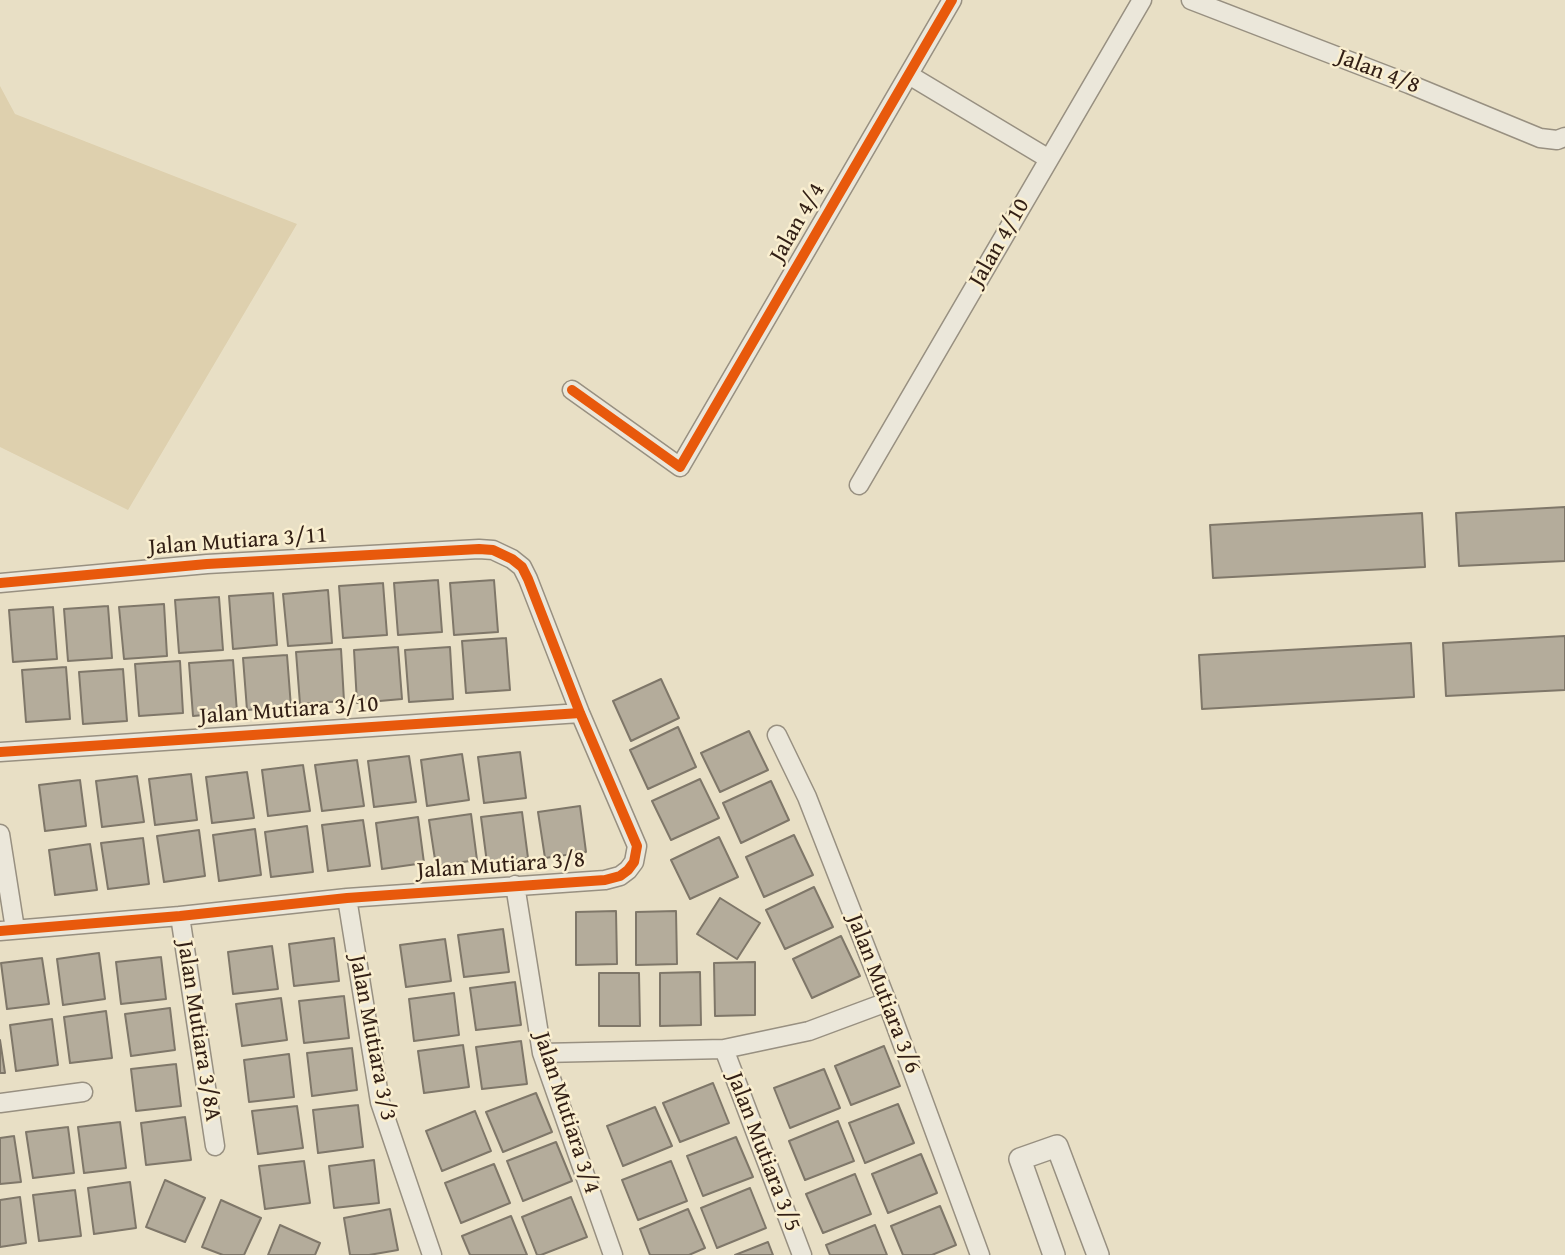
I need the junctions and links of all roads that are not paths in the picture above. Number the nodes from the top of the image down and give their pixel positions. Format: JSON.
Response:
{"nodes":[{"id":1,"x":952,"y":0,"type":"edge"},
{"id":2,"x":1142,"y":0,"type":"edge"},
{"id":3,"x":1191,"y":0,"type":"edge"},
{"id":4,"x":909,"y":75,"type":"junction"},
{"id":5,"x":1565,"y":137,"type":"edge"},
{"id":6,"x":1049,"y":159,"type":"junction"},
{"id":7,"x":572,"y":390,"type":"dead end"},
{"id":8,"x":859,"y":485,"type":"dead end"},
{"id":9,"x":479,"y":549,"type":"joint"},
{"id":10,"x":0,"y":583,"type":"edge"},
{"id":11,"x":580,"y":713,"type":"junction"},
{"id":12,"x":777,"y":735,"type":"dead end"},
{"id":13,"x":0,"y":752,"type":"edge"},
{"id":14,"x":0,"y":834,"type":"edge"},
{"id":15,"x":515,"y":885,"type":"junction"},
{"id":16,"x":347,"y":898,"type":"junction"},
{"id":17,"x":180,"y":916,"type":"junction"},
{"id":18,"x":7,"y":930,"type":"edge"},
{"id":19,"x":887,"y":1002,"type":"junction"},
{"id":20,"x":724,"y":1049,"type":"junction"},
{"id":21,"x":542,"y":1053,"type":"junction"},
{"id":22,"x":83,"y":1092,"type":"dead end"},
{"id":23,"x":0,"y":1102,"type":"edge"},
{"id":24,"x":215,"y":1146,"type":"dead end"},
{"id":25,"x":432,"y":1255,"type":"edge"},
{"id":26,"x":613,"y":1255,"type":"edge"},
{"id":27,"x":802,"y":1255,"type":"edge"},
{"id":28,"x":980,"y":1255,"type":"edge"},
{"id":29,"x":1054,"y":1255,"type":"edge"},
{"id":30,"x":1098,"y":1255,"type":"edge"}],
"edges":[{"from":1,"to":4,"type":"street","name":"Jalan 4/4"},
{"from":2,"to":6,"type":"street","name":"Jalan 4/10"},
{"from":3,"to":5,"type":"street","name":"Jalan 4/8"},
{"from":4,"to":6,"type":"street"},
{"from":4,"to":7,"type":"street","name":"Jalan 4/4"},
{"from":6,"to":8,"type":"street","name":"Jalan 4/10"},
{"from":9,"to":10,"type":"street","name":"Jalan Mutiara 3/11"},
{"from":9,"to":11,"type":"street","name":"Jalan Mutiara 3/8"},
{"from":11,"to":13,"type":"street","name":"Jalan Mutiara 3/10"},
{"from":11,"to":15,"type":"street","name":"Jalan Mutiara 3/8"},
{"from":12,"to":19,"type":"street","name":"Jalan Mutiara 3/6"},
{"from":14,"to":18,"type":"street"},
{"from":15,"to":16,"type":"street","name":"Jalan Mutiara 3/8"},
{"from":15,"to":21,"type":"street","name":"Jalan Mutiara 3/4"},
{"from":16,"to":17,"type":"street","name":"Jalan Mutiara 3/8"},
{"from":16,"to":25,"type":"street","name":"Jalan Mutiara 3/3"},
{"from":17,"to":18,"type":"street","name":"Jalan Mutiara 3/8"},
{"from":17,"to":24,"type":"street","name":"Jalan Mutiara 3/8A"},
{"from":19,"to":20,"type":"street"},
{"from":19,"to":28,"type":"street","name":"Jalan Mutiara 3/6"},
{"from":20,"to":21,"type":"street"},
{"from":20,"to":27,"type":"street","name":"Jalan Mutiara 3/5"},
{"from":21,"to":26,"type":"street","name":"Jalan Mutiara 3/4"},
{"from":22,"to":23,"type":"street"},
{"from":29,"to":30,"type":"street"}]}
